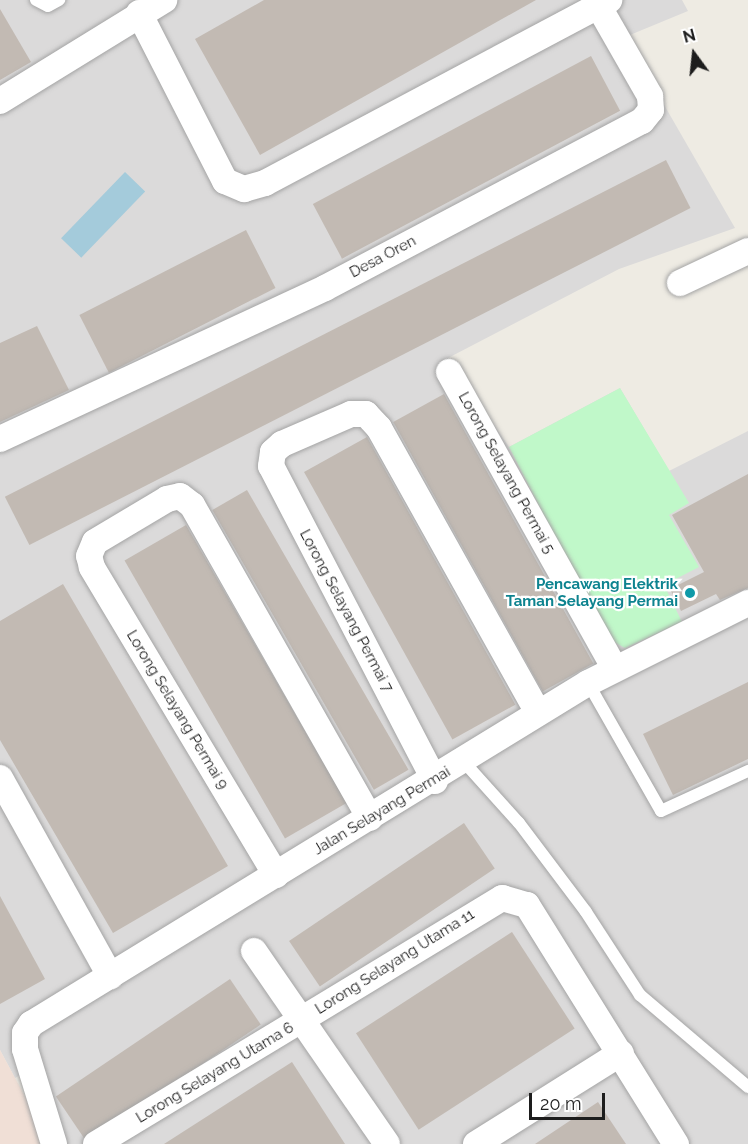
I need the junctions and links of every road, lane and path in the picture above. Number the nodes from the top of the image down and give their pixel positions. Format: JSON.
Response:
{"nodes":[{"id":1,"x":36,"y":0,"type":"edge"},
{"id":2,"x":59,"y":0,"type":"edge"},
{"id":3,"x":164,"y":0,"type":"edge"},
{"id":4,"x":601,"y":2,"type":"edge"},
{"id":5,"x":139,"y":14,"type":"junction"},
{"id":6,"x":0,"y":101,"type":"edge"},
{"id":7,"x":748,"y":251,"type":"edge"},
{"id":8,"x":680,"y":283,"type":"dead end"},
{"id":9,"x":449,"y":372,"type":"dead end"},
{"id":10,"x":0,"y":439,"type":"edge"},
{"id":11,"x":748,"y":603,"type":"edge"},
{"id":12,"x":615,"y":669,"type":"junction"},
{"id":13,"x":588,"y":683,"type":"junction"},
{"id":14,"x":538,"y":713,"type":"junction"},
{"id":15,"x":464,"y":762,"type":"junction"},
{"id":16,"x":748,"y":771,"type":"edge"},
{"id":17,"x":0,"y":778,"type":"edge"},
{"id":18,"x":435,"y":781,"type":"junction"},
{"id":19,"x":370,"y":818,"type":"junction"},
{"id":20,"x":276,"y":875,"type":"junction"},
{"id":21,"x":254,"y":951,"type":"dead end"},
{"id":22,"x":110,"y":976,"type":"junction"},
{"id":23,"x":303,"y":1021,"type":"junction"},
{"id":24,"x":621,"y":1053,"type":"junction"},
{"id":25,"x":748,"y":1087,"type":"edge"},
{"id":26,"x":54,"y":1144,"type":"edge"},
{"id":27,"x":96,"y":1144,"type":"edge"},
{"id":28,"x":387,"y":1144,"type":"edge"},
{"id":29,"x":476,"y":1144,"type":"edge"},
{"id":30,"x":676,"y":1144,"type":"edge"}],
"edges":[{"from":1,"to":2,"type":"lane"},
{"from":3,"to":5,"type":"street"},
{"from":4,"to":5,"type":"street","name":"Desa Oren"},
{"from":4,"to":10,"type":"street","name":"Desa Oren"},
{"from":5,"to":6,"type":"street"},
{"from":7,"to":8,"type":"street"},
{"from":9,"to":12,"type":"street","name":"Lorong Selayang Permai 5"},
{"from":11,"to":12,"type":"street","name":"Jalan Selayang Permai"},
{"from":12,"to":13,"type":"street","name":"Jalan Selayang Permai"},
{"from":13,"to":14,"type":"street","name":"Jalan Selayang Permai"},
{"from":13,"to":16,"type":"lane"},
{"from":14,"to":15,"type":"street","name":"Jalan Selayang Permai"},
{"from":14,"to":18,"type":"street","name":"Lorong Selayang Permai 7"},
{"from":15,"to":18,"type":"street","name":"Jalan Selayang Permai"},
{"from":15,"to":25,"type":"lane"},
{"from":17,"to":22,"type":"street"},
{"from":18,"to":19,"type":"street","name":"Jalan Selayang Permai"},
{"from":19,"to":20,"type":"street","name":"Jalan Selayang Permai"},
{"from":19,"to":20,"type":"street","name":"Lorong Selayang Permai 9"},
{"from":20,"to":22,"type":"street","name":"Jalan Selayang Permai"},
{"from":21,"to":23,"type":"street"},
{"from":22,"to":26,"type":"street","name":"Jalan Selayang Permai"},
{"from":23,"to":24,"type":"street","name":"Lorong Selayang Utama 11"},
{"from":23,"to":27,"type":"street","name":"Lorong Selayang Utama 6"},
{"from":23,"to":28,"type":"street"},
{"from":24,"to":29,"type":"street"},
{"from":24,"to":30,"type":"street"}]}
